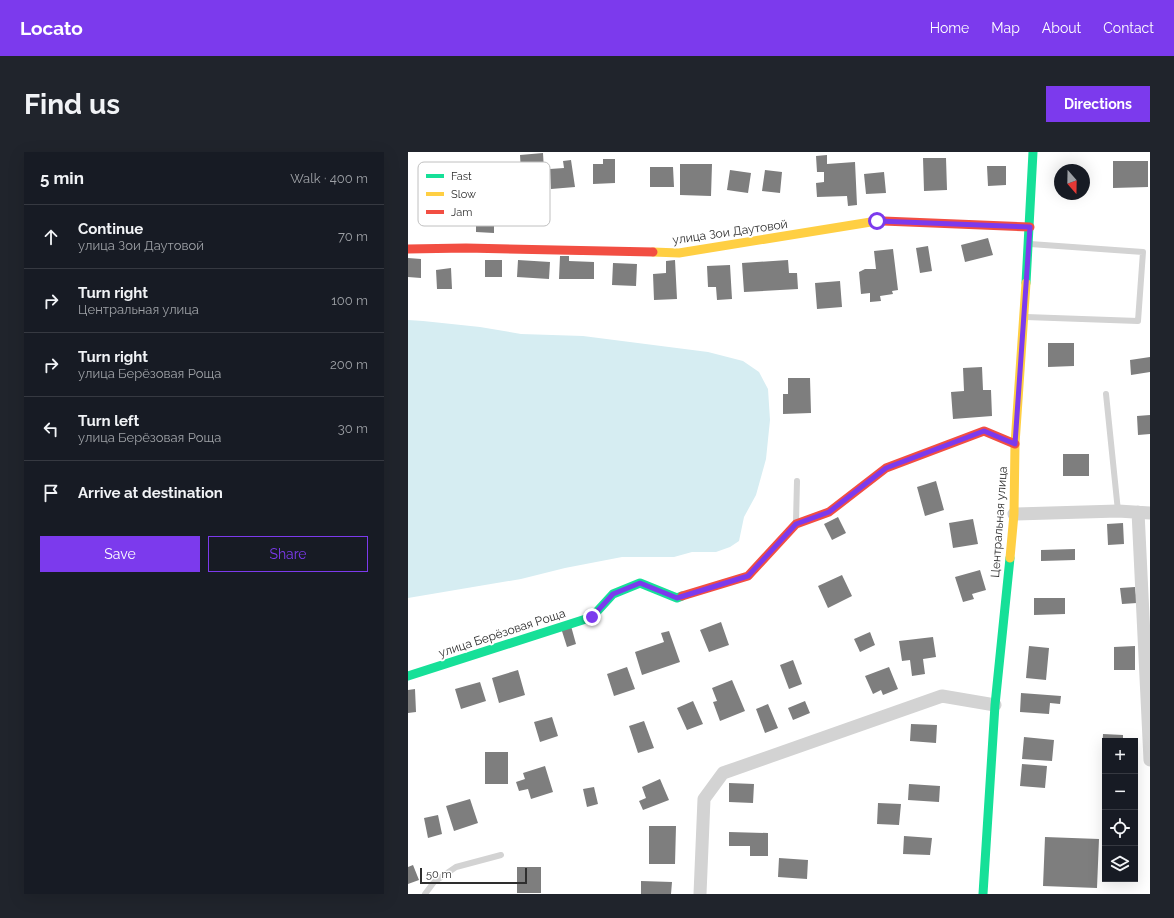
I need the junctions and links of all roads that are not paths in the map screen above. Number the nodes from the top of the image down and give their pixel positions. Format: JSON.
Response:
{"nodes":[{"id":1,"x":1033,"y":152,"type":"edge"},
{"id":2,"x":1030,"y":227,"type":"junction"},
{"id":3,"x":1029,"y":244,"type":"junction"},
{"id":4,"x":408,"y":249,"type":"edge"},
{"id":5,"x":1024,"y":316,"type":"junction"},
{"id":6,"x":1106,"y":394,"type":"dead end"},
{"id":7,"x":1015,"y":444,"type":"junction"},
{"id":8,"x":797,"y":481,"type":"dead end"},
{"id":9,"x":1118,"y":511,"type":"junction"},
{"id":10,"x":1144,"y":512,"type":"edge"},
{"id":11,"x":1014,"y":514,"type":"junction"},
{"id":12,"x":796,"y":524,"type":"junction"},
{"id":13,"x":408,"y":676,"type":"edge"},
{"id":14,"x":995,"y":705,"type":"junction"},
{"id":15,"x":1150,"y":760,"type":"edge"},
{"id":16,"x":501,"y":855,"type":"dead end"},
{"id":17,"x":426,"y":894,"type":"edge"},
{"id":18,"x":700,"y":894,"type":"edge"},
{"id":19,"x":982,"y":894,"type":"edge"}],
"edges":[{"from":1,"to":2,"type":"street","name":"Центральная улица"},
{"from":2,"to":3,"type":"street","name":"Центральная улица"},
{"from":2,"to":4,"type":"street","name":"улица Зои Даутовой"},
{"from":3,"to":5,"type":"street","name":"Центральная улица"},
{"from":3,"to":5,"type":"lane"},
{"from":5,"to":7,"type":"street","name":"Центральная улица"},
{"from":6,"to":9,"type":"lane"},
{"from":7,"to":11,"type":"street","name":"Центральная улица"},
{"from":7,"to":12,"type":"street","name":"улица Берёзовая Роща"},
{"from":8,"to":12,"type":"lane"},
{"from":9,"to":10,"type":"street"},
{"from":9,"to":11,"type":"street"},
{"from":10,"to":15,"type":"street"},
{"from":11,"to":14,"type":"street","name":"Центральная улица"},
{"from":12,"to":13,"type":"street","name":"улица Берёзовая Роща"},
{"from":14,"to":18,"type":"street"},
{"from":14,"to":19,"type":"street","name":"Центральная улица"},
{"from":16,"to":17,"type":"lane"}]}
